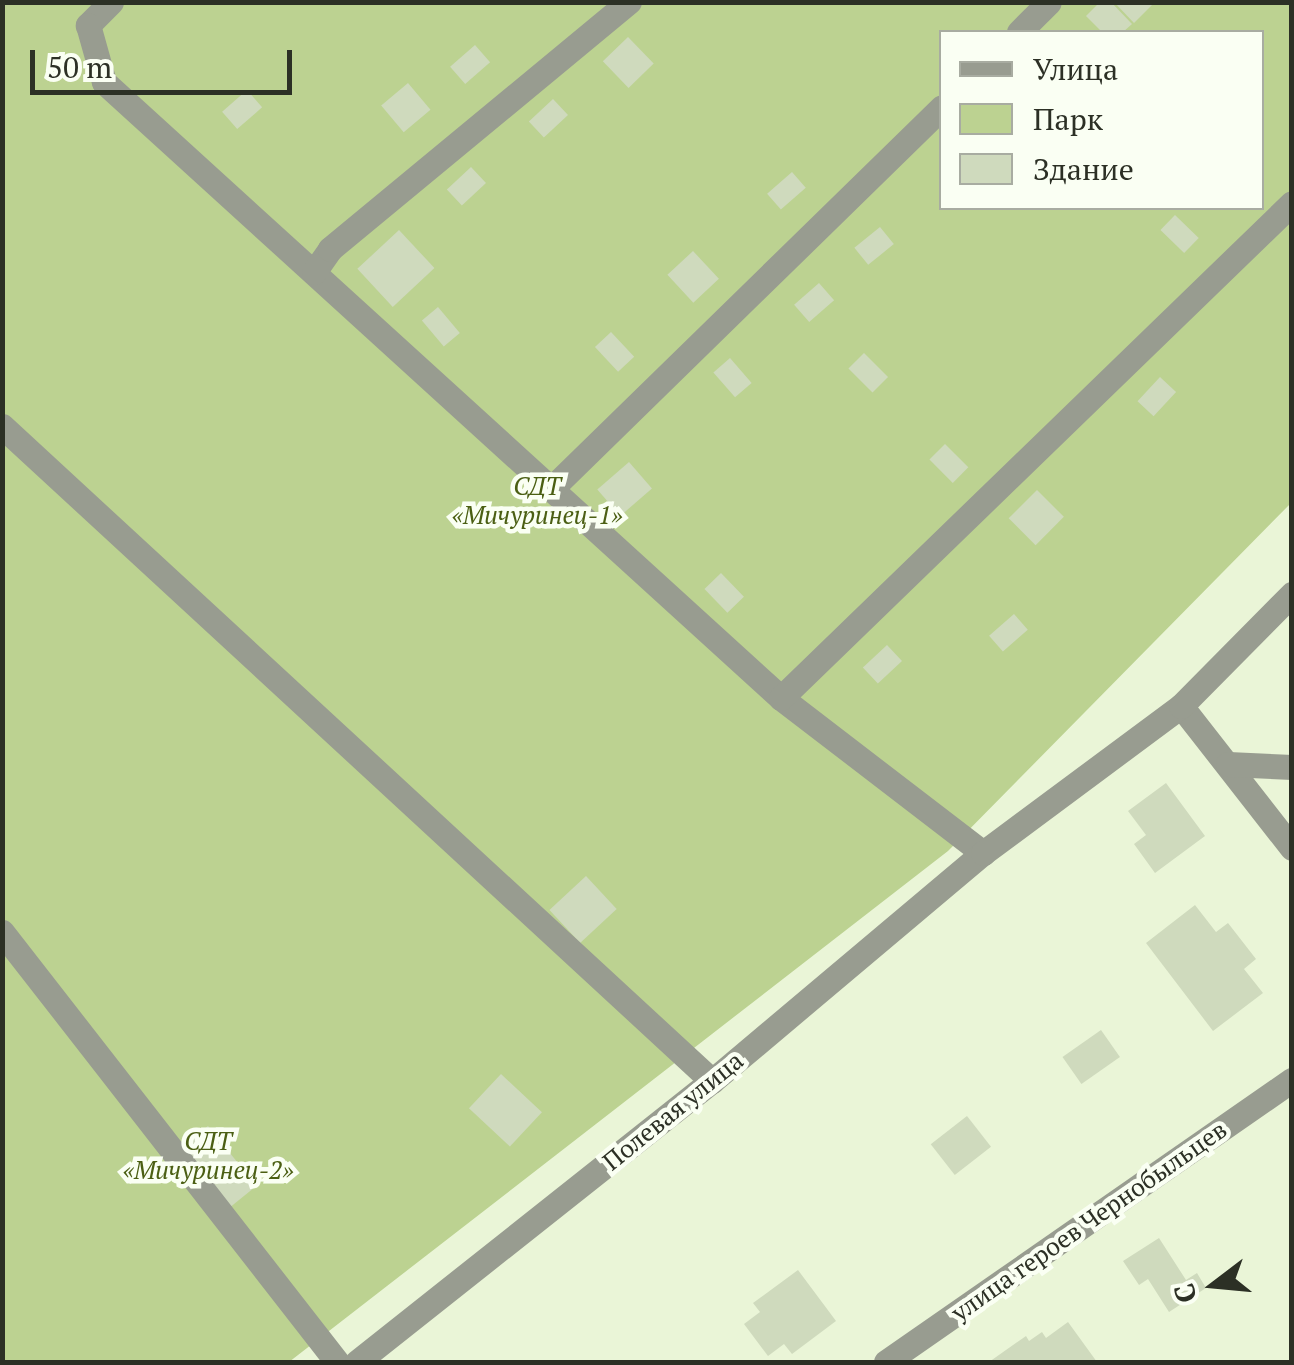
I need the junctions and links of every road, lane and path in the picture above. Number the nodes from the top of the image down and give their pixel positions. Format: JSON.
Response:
{"nodes":[{"id":1,"x":111,"y":2,"type":"edge"},
{"id":2,"x":628,"y":2,"type":"edge"},
{"id":3,"x":1050,"y":2,"type":"edge"},
{"id":4,"x":1020,"y":30,"type":"edge"},
{"id":5,"x":939,"y":111,"type":"edge"},
{"id":6,"x":1292,"y":202,"type":"edge"},
{"id":7,"x":314,"y":272,"type":"junction"},
{"id":8,"x":2,"y":426,"type":"edge"},
{"id":9,"x":552,"y":488,"type":"junction"},
{"id":10,"x":1292,"y":594,"type":"edge"},
{"id":11,"x":781,"y":698,"type":"junction"},
{"id":12,"x":1181,"y":706,"type":"junction"},
{"id":13,"x":1228,"y":764,"type":"junction"},
{"id":14,"x":1292,"y":768,"type":"edge"},
{"id":15,"x":1292,"y":848,"type":"edge"},
{"id":16,"x":983,"y":853,"type":"junction"},
{"id":17,"x":2,"y":932,"type":"edge"},
{"id":18,"x":1292,"y":1080,"type":"edge"},
{"id":19,"x":712,"y":1081,"type":"junction"},
{"id":20,"x":337,"y":1362,"type":"edge"},
{"id":21,"x":357,"y":1362,"type":"edge"},
{"id":22,"x":886,"y":1362,"type":"edge"}],
"edges":[{"from":1,"to":7,"type":"street"},
{"from":2,"to":7,"type":"street"},
{"from":3,"to":4,"type":"street"},
{"from":5,"to":9,"type":"street"},
{"from":6,"to":11,"type":"street"},
{"from":7,"to":9,"type":"street"},
{"from":8,"to":19,"type":"street"},
{"from":9,"to":11,"type":"street"},
{"from":10,"to":12,"type":"street","name":"Полевая улица"},
{"from":11,"to":16,"type":"street"},
{"from":12,"to":13,"type":"street"},
{"from":12,"to":16,"type":"street","name":"Полевая улица"},
{"from":13,"to":14,"type":"street"},
{"from":13,"to":15,"type":"street"},
{"from":16,"to":19,"type":"street","name":"Полевая улица"},
{"from":17,"to":20,"type":"street"},
{"from":18,"to":22,"type":"street","name":"улица героев Чернобыльцев"},
{"from":19,"to":21,"type":"street","name":"Полевая улица"}]}
